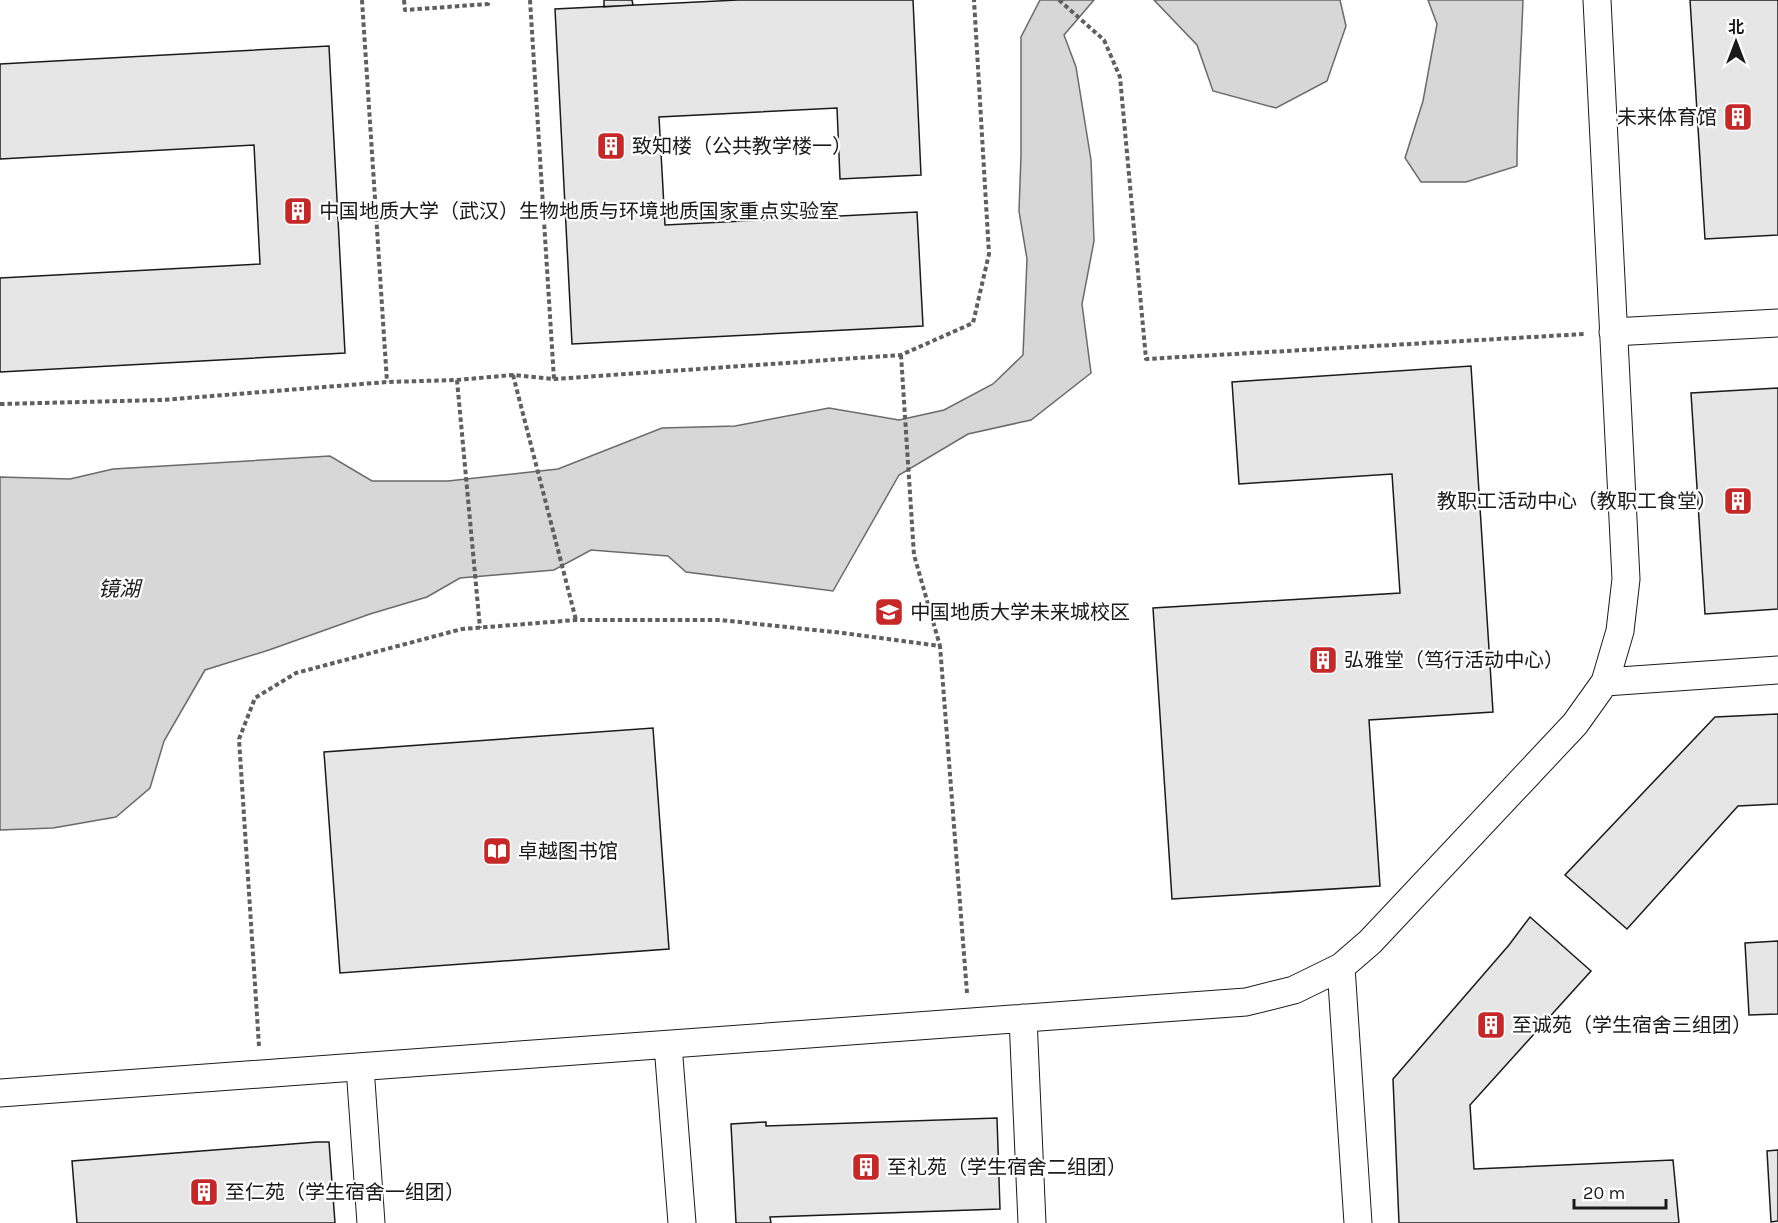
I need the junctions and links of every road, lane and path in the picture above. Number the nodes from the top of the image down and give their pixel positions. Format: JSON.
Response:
{"nodes":[{"id":1,"x":362,"y":0,"type":"edge"},
{"id":2,"x":404,"y":0,"type":"edge"},
{"id":3,"x":488,"y":0,"type":"edge"},
{"id":4,"x":530,"y":0,"type":"edge"},
{"id":5,"x":974,"y":0,"type":"edge"},
{"id":6,"x":1059,"y":0,"type":"edge"},
{"id":7,"x":1597,"y":0,"type":"edge"},
{"id":8,"x":1778,"y":323,"type":"edge"},
{"id":9,"x":1613,"y":332,"type":"junction"},
{"id":10,"x":901,"y":355,"type":"junction"},
{"id":11,"x":513,"y":375,"type":"junction"},
{"id":12,"x":554,"y":379,"type":"junction"},
{"id":13,"x":457,"y":380,"type":"junction"},
{"id":14,"x":387,"y":382,"type":"junction"},
{"id":15,"x":0,"y":404,"type":"edge"},
{"id":16,"x":576,"y":620,"type":"junction"},
{"id":17,"x":480,"y":628,"type":"junction"},
{"id":18,"x":940,"y":646,"type":"junction"},
{"id":19,"x":1778,"y":670,"type":"edge"},
{"id":20,"x":1605,"y":682,"type":"junction"},
{"id":21,"x":1341,"y":966,"type":"junction"},
{"id":22,"x":1023,"y":1018,"type":"junction"},
{"id":23,"x":969,"y":1023,"type":"junction"},
{"id":24,"x":668,"y":1045,"type":"junction"},
{"id":25,"x":360,"y":1067,"type":"junction"},
{"id":26,"x":261,"y":1074,"type":"junction"},
{"id":27,"x":0,"y":1094,"type":"edge"},
{"id":28,"x":371,"y":1223,"type":"edge"},
{"id":29,"x":682,"y":1223,"type":"edge"},
{"id":30,"x":1032,"y":1223,"type":"edge"},
{"id":31,"x":1358,"y":1223,"type":"edge"}],
"edges":[{"from":1,"to":14,"type":"path"},
{"from":2,"to":3,"type":"path"},
{"from":4,"to":12,"type":"path"},
{"from":5,"to":10,"type":"path"},
{"from":6,"to":9,"type":"path"},
{"from":7,"to":9,"type":"street"},
{"from":8,"to":9,"type":"street"},
{"from":9,"to":20,"type":"street"},
{"from":10,"to":12,"type":"path"},
{"from":10,"to":18,"type":"path"},
{"from":11,"to":12,"type":"path"},
{"from":11,"to":13,"type":"path"},
{"from":11,"to":16,"type":"path"},
{"from":13,"to":14,"type":"path"},
{"from":13,"to":17,"type":"path"},
{"from":14,"to":15,"type":"path"},
{"from":16,"to":17,"type":"path"},
{"from":16,"to":18,"type":"path"},
{"from":17,"to":26,"type":"path"},
{"from":18,"to":23,"type":"path"},
{"from":19,"to":20,"type":"street"},
{"from":20,"to":21,"type":"street"},
{"from":21,"to":22,"type":"street"},
{"from":21,"to":31,"type":"street"},
{"from":22,"to":23,"type":"street"},
{"from":22,"to":30,"type":"street"},
{"from":23,"to":24,"type":"street"},
{"from":24,"to":25,"type":"street"},
{"from":24,"to":29,"type":"street"},
{"from":25,"to":26,"type":"street"},
{"from":25,"to":28,"type":"street"},
{"from":26,"to":27,"type":"street"}]}
